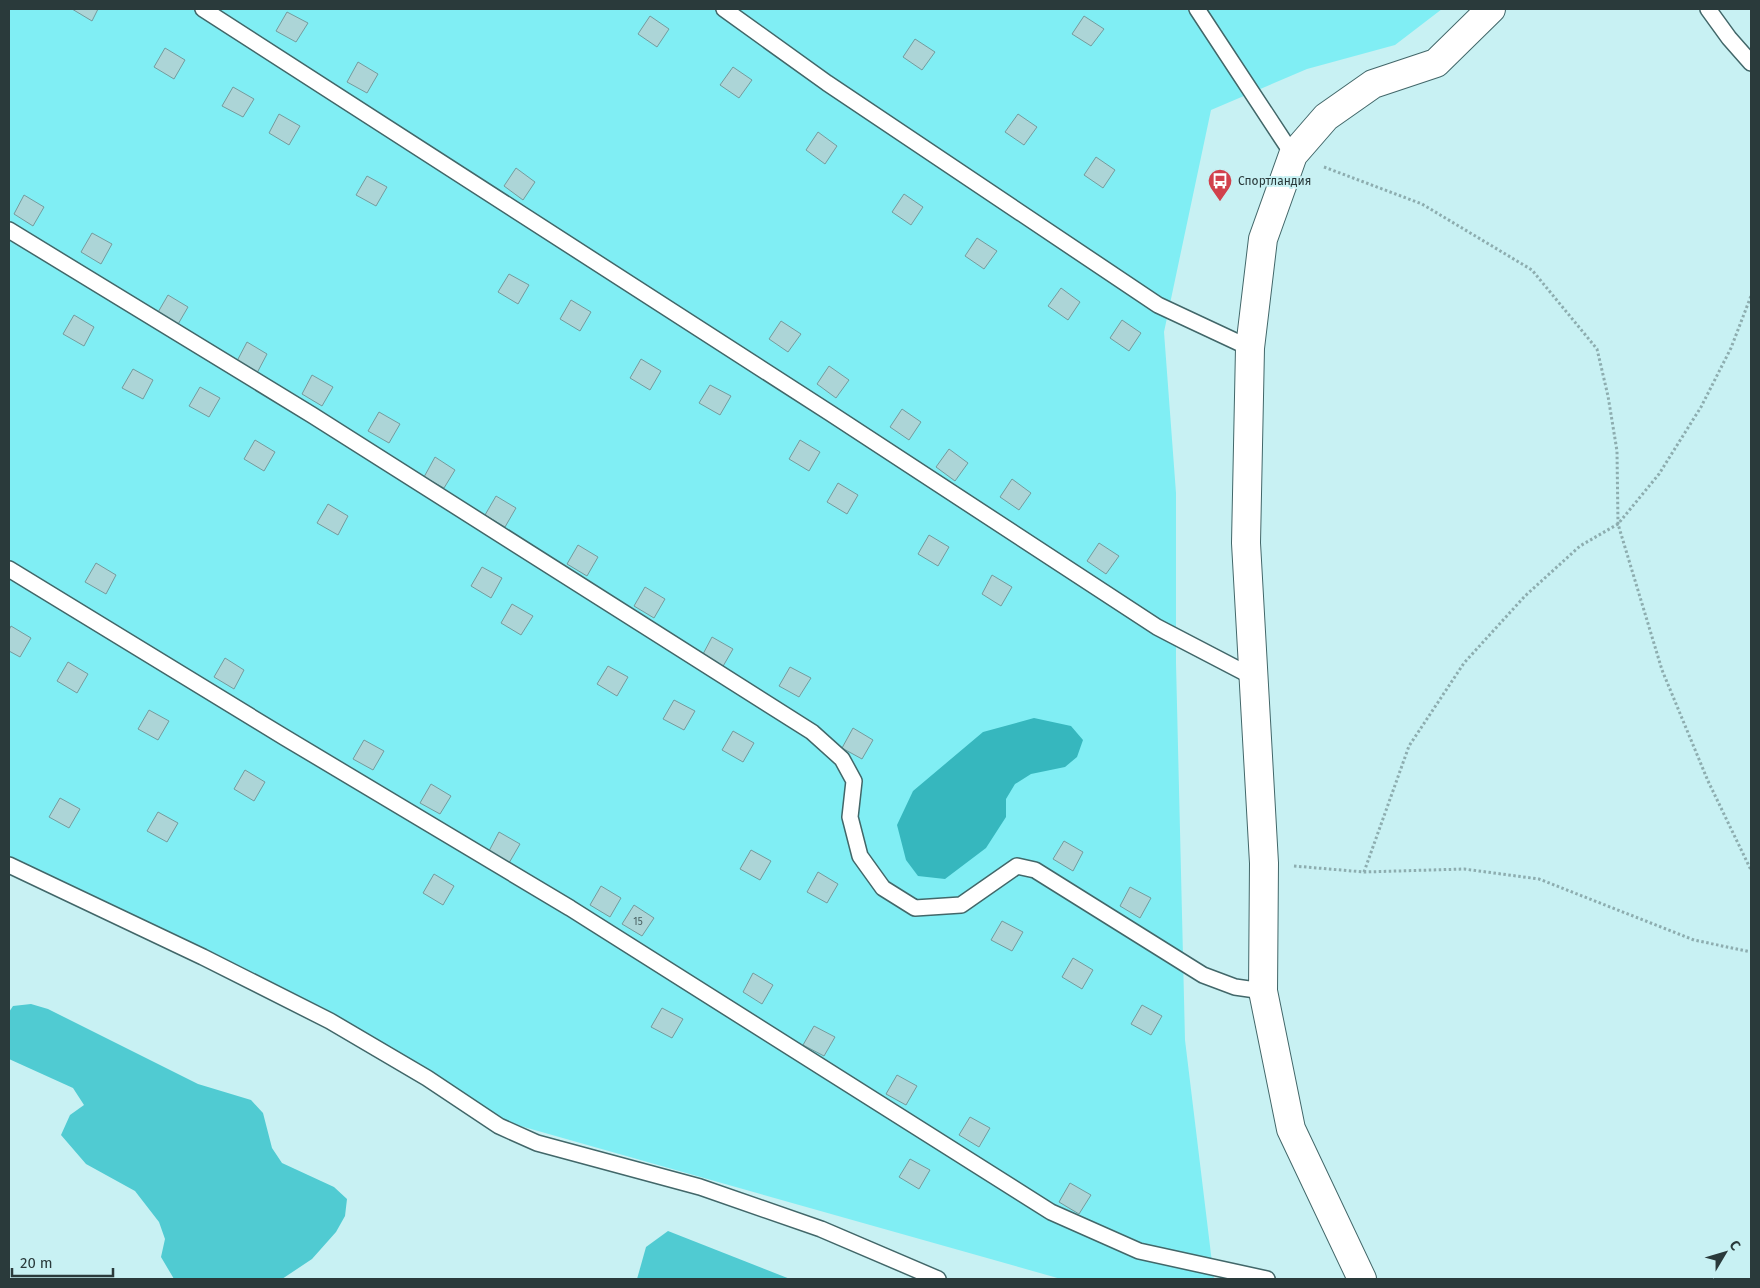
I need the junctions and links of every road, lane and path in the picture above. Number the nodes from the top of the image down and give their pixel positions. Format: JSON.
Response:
{"nodes":[{"id":1,"x":202,"y":9,"type":"edge"},
{"id":2,"x":724,"y":9,"type":"edge"},
{"id":3,"x":1197,"y":9,"type":"edge"},
{"id":4,"x":1492,"y":9,"type":"edge"},
{"id":5,"x":1708,"y":9,"type":"edge"},
{"id":6,"x":1751,"y":64,"type":"edge"},
{"id":7,"x":1293,"y":155,"type":"junction"},
{"id":8,"x":9,"y":230,"type":"edge"},
{"id":9,"x":1751,"y":296,"type":"edge"},
{"id":10,"x":1250,"y":348,"type":"junction"},
{"id":11,"x":1618,"y":524,"type":"junction"},
{"id":12,"x":9,"y":569,"type":"edge"},
{"id":13,"x":1253,"y":677,"type":"junction"},
{"id":14,"x":1264,"y":863,"type":"junction"},
{"id":15,"x":9,"y":865,"type":"edge"},
{"id":16,"x":1751,"y":870,"type":"edge"},
{"id":17,"x":1364,"y":872,"type":"junction"},
{"id":18,"x":1751,"y":952,"type":"edge"},
{"id":19,"x":1262,"y":991,"type":"junction"},
{"id":20,"x":938,"y":1279,"type":"edge"},
{"id":21,"x":1267,"y":1279,"type":"edge"},
{"id":22,"x":1362,"y":1279,"type":"edge"}],
"edges":[{"from":1,"to":13,"type":"lane"},
{"from":2,"to":10,"type":"lane"},
{"from":3,"to":7,"type":"lane"},
{"from":4,"to":7,"type":"street"},
{"from":5,"to":6,"type":"lane"},
{"from":7,"to":10,"type":"street"},
{"from":7,"to":11,"type":"path"},
{"from":8,"to":19,"type":"lane"},
{"from":9,"to":11,"type":"path"},
{"from":10,"to":13,"type":"street"},
{"from":11,"to":16,"type":"path"},
{"from":11,"to":17,"type":"path"},
{"from":12,"to":21,"type":"lane"},
{"from":13,"to":14,"type":"street"},
{"from":14,"to":17,"type":"path"},
{"from":14,"to":19,"type":"street"},
{"from":15,"to":20,"type":"lane"},
{"from":17,"to":18,"type":"path"},
{"from":19,"to":22,"type":"street"}]}
